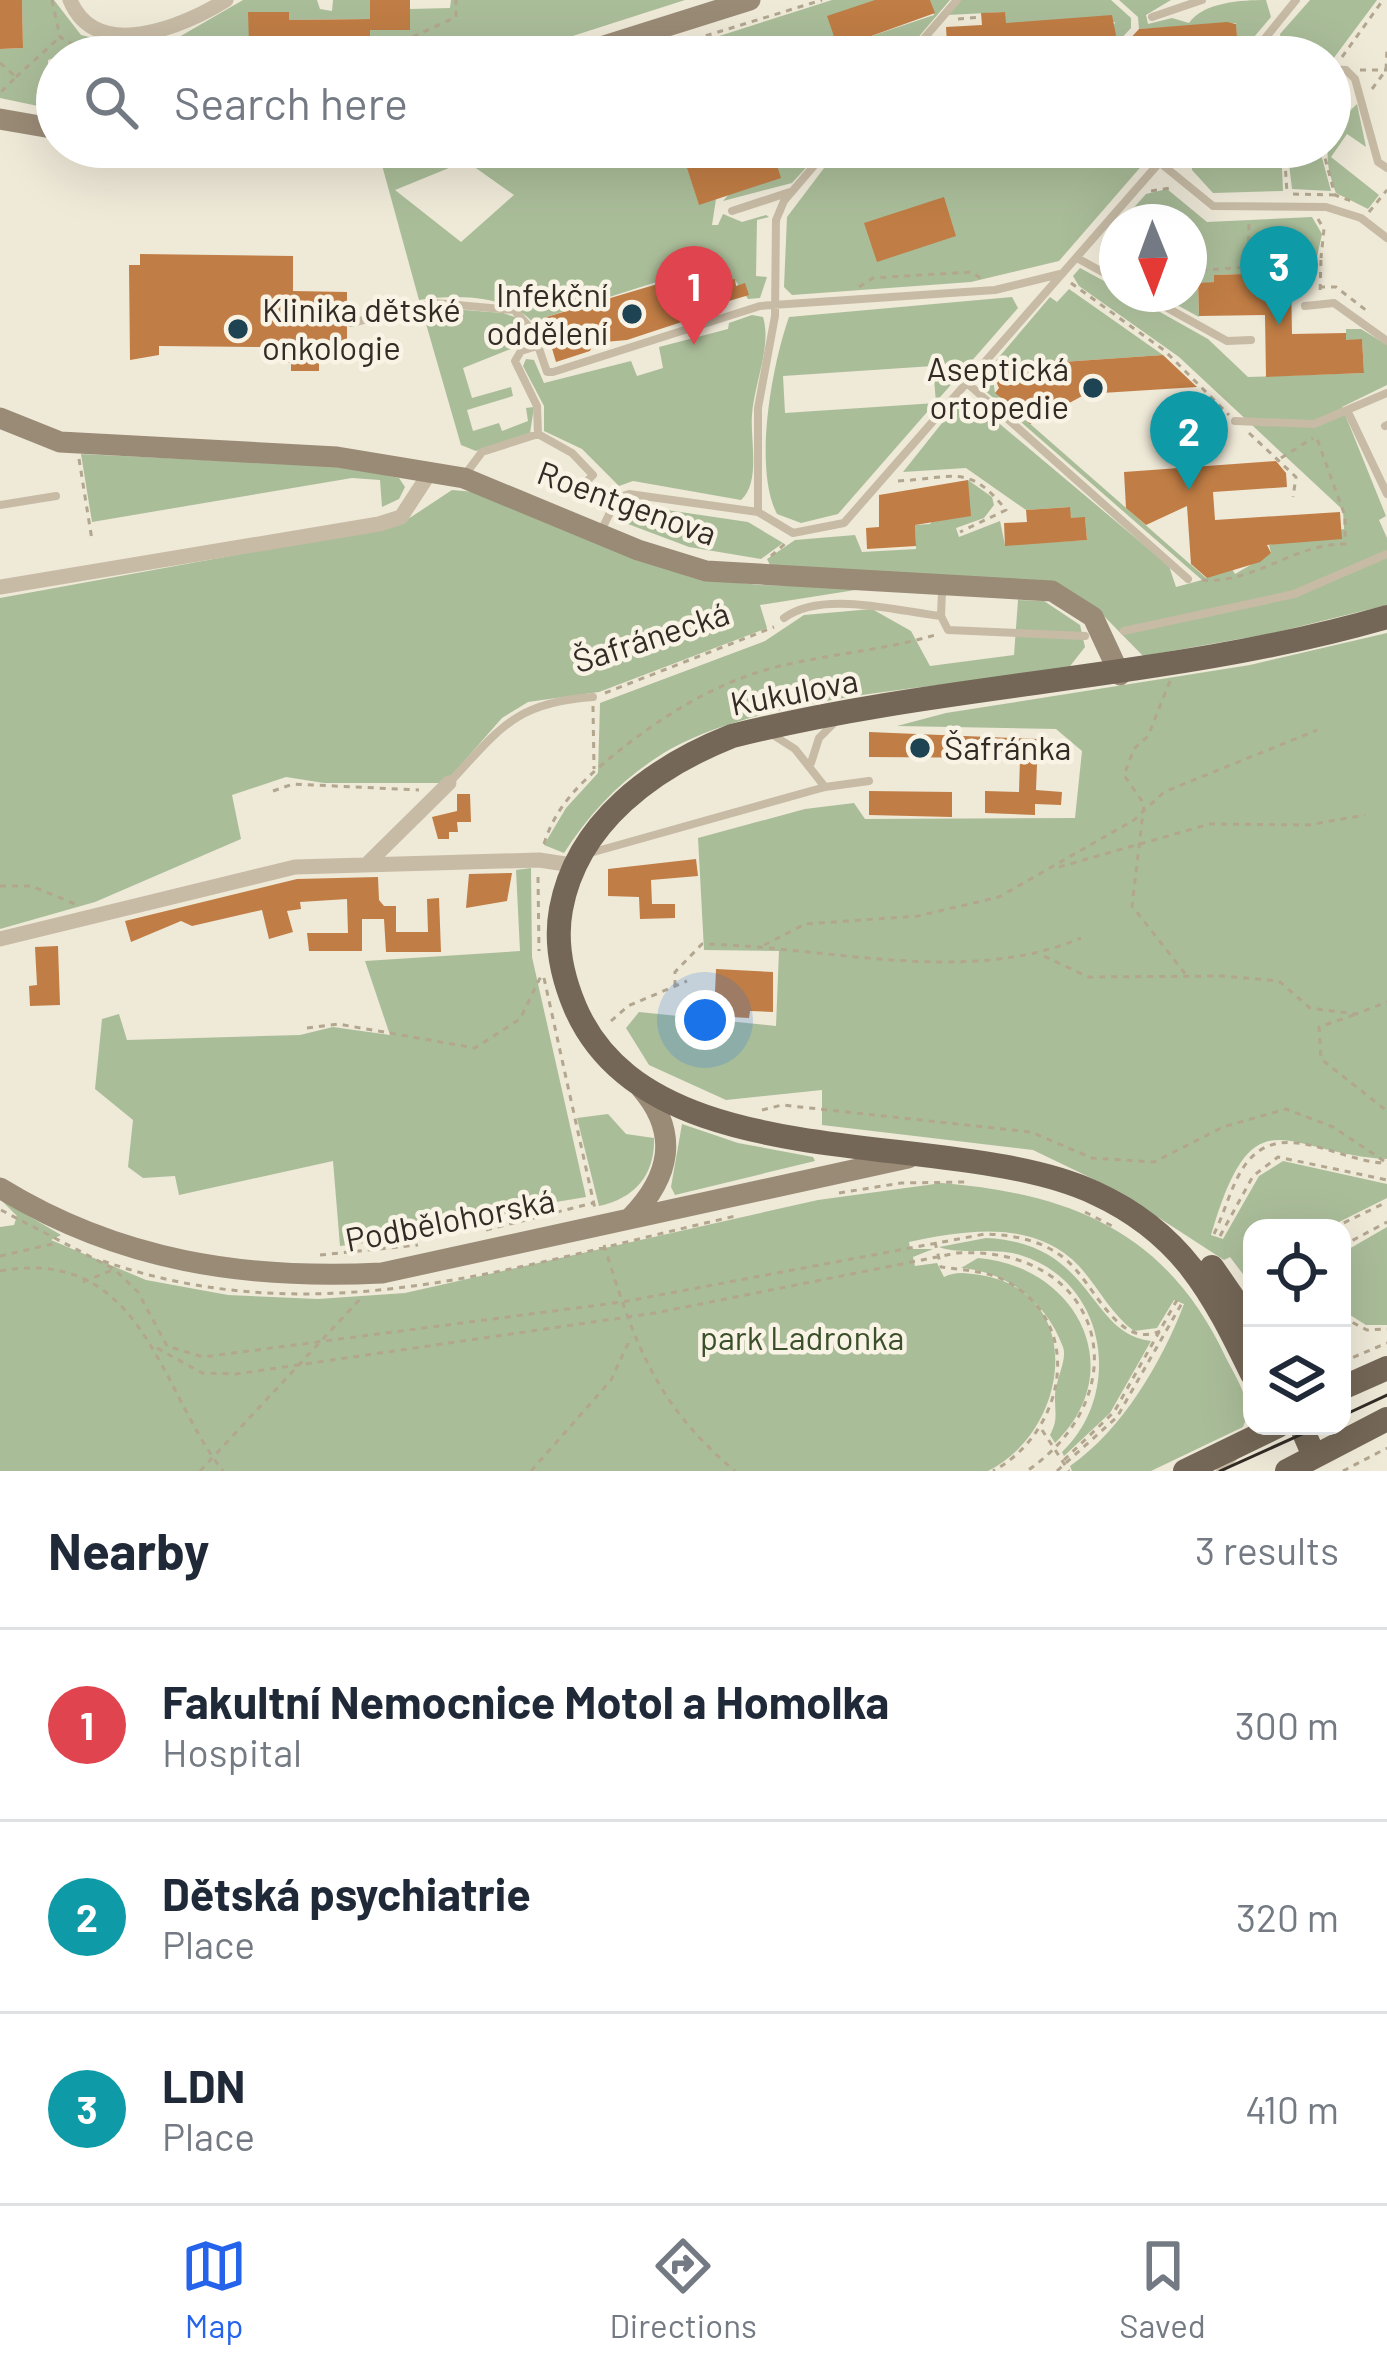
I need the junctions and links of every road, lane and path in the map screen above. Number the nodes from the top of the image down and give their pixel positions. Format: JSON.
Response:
{"nodes":[{"id":1,"x":70,"y":0,"type":"edge"},
{"id":2,"x":226,"y":0,"type":"edge"},
{"id":3,"x":456,"y":0,"type":"edge"},
{"id":4,"x":750,"y":0,"type":"edge"},
{"id":5,"x":822,"y":0,"type":"edge"},
{"id":6,"x":957,"y":0,"type":"edge"},
{"id":7,"x":1200,"y":0,"type":"edge"},
{"id":8,"x":1295,"y":0,"type":"edge"},
{"id":9,"x":1384,"y":1,"type":"edge"},
{"id":10,"x":982,"y":17,"type":"dead end"},
{"id":11,"x":1152,"y":17,"type":"dead end"},
{"id":12,"x":939,"y":21,"type":"junction"},
{"id":13,"x":415,"y":36,"type":"edge"},
{"id":14,"x":636,"y":36,"type":"edge"},
{"id":15,"x":705,"y":36,"type":"edge"},
{"id":16,"x":926,"y":36,"type":"edge"},
{"id":17,"x":1267,"y":36,"type":"edge"},
{"id":18,"x":1351,"y":44,"type":"edge"},
{"id":19,"x":1387,"y":49,"type":"edge"},
{"id":20,"x":36,"y":59,"type":"edge"},
{"id":21,"x":0,"y":63,"type":"edge"},
{"id":22,"x":1351,"y":70,"type":"edge"},
{"id":23,"x":1386,"y":70,"type":"edge"},
{"id":24,"x":1351,"y":75,"type":"edge"},
{"id":25,"x":16,"y":77,"type":"junction"},
{"id":26,"x":0,"y":93,"type":"edge"},
{"id":27,"x":1366,"y":94,"type":"dead end"},
{"id":28,"x":1356,"y":103,"type":"dead end"},
{"id":29,"x":1351,"y":108,"type":"edge"},
{"id":30,"x":0,"y":119,"type":"edge"},
{"id":31,"x":36,"y":125,"type":"edge"},
{"id":32,"x":812,"y":168,"type":"edge"},
{"id":33,"x":1154,"y":168,"type":"edge"},
{"id":34,"x":1166,"y":168,"type":"edge"},
{"id":35,"x":1191,"y":168,"type":"edge"},
{"id":36,"x":1285,"y":168,"type":"edge"},
{"id":37,"x":1328,"y":168,"type":"edge"},
{"id":38,"x":1387,"y":168,"type":"edge"},
{"id":39,"x":1192,"y":176,"type":"dead end"},
{"id":40,"x":1387,"y":190,"type":"edge"},
{"id":41,"x":791,"y":192,"type":"junction"},
{"id":42,"x":1335,"y":195,"type":"junction"},
{"id":43,"x":1351,"y":201,"type":"dead end"},
{"id":44,"x":732,"y":211,"type":"dead end"},
{"id":45,"x":1368,"y":214,"type":"dead end"},
{"id":46,"x":1249,"y":216,"type":"dead end"},
{"id":47,"x":1387,"y":238,"type":"edge"},
{"id":48,"x":1077,"y":258,"type":"junction"},
{"id":49,"x":1251,"y":260,"type":"junction"},
{"id":50,"x":1099,"y":270,"type":"edge"},
{"id":51,"x":1207,"y":270,"type":"edge"},
{"id":52,"x":1061,"y":274,"type":"junction"},
{"id":53,"x":994,"y":281,"type":"dead end"},
{"id":54,"x":850,"y":292,"type":"dead end"},
{"id":55,"x":1320,"y":304,"type":"junction"},
{"id":56,"x":775,"y":306,"type":"junction"},
{"id":57,"x":1304,"y":306,"type":"dead end"},
{"id":58,"x":1175,"y":312,"type":"edge"},
{"id":59,"x":351,"y":323,"type":"dead end"},
{"id":60,"x":1251,"y":340,"type":"dead end"},
{"id":61,"x":1387,"y":341,"type":"edge"},
{"id":62,"x":537,"y":346,"type":"junction"},
{"id":63,"x":967,"y":383,"type":"junction"},
{"id":64,"x":1387,"y":393,"type":"edge"},
{"id":65,"x":1347,"y":410,"type":"junction"},
{"id":66,"x":0,"y":418,"type":"edge"},
{"id":67,"x":1235,"y":422,"type":"junction"},
{"id":68,"x":538,"y":434,"type":"junction"},
{"id":69,"x":79,"y":457,"type":"dead end"},
{"id":70,"x":1280,"y":459,"type":"junction"},
{"id":71,"x":431,"y":471,"type":"junction"},
{"id":72,"x":464,"y":478,"type":"junction"},
{"id":73,"x":878,"y":482,"type":"junction"},
{"id":74,"x":584,"y":484,"type":"dead end"},
{"id":75,"x":1387,"y":494,"type":"edge"},
{"id":76,"x":56,"y":496,"type":"dead end"},
{"id":77,"x":1293,"y":497,"type":"dead end"},
{"id":78,"x":0,"y":506,"type":"edge"},
{"id":79,"x":758,"y":512,"type":"junction"},
{"id":80,"x":960,"y":532,"type":"dead end"},
{"id":81,"x":601,"y":534,"type":"junction"},
{"id":82,"x":780,"y":538,"type":"dead end"},
{"id":83,"x":92,"y":541,"type":"dead end"},
{"id":84,"x":788,"y":542,"type":"dead end"},
{"id":85,"x":1387,"y":554,"type":"edge"},
{"id":86,"x":1188,"y":579,"type":"joint"},
{"id":87,"x":942,"y":584,"type":"junction"},
{"id":88,"x":0,"y":587,"type":"edge"},
{"id":89,"x":941,"y":616,"type":"junction"},
{"id":90,"x":1387,"y":617,"type":"edge"},
{"id":91,"x":784,"y":618,"type":"joint"},
{"id":92,"x":948,"y":630,"type":"junction"},
{"id":93,"x":1124,"y":631,"type":"dead end"},
{"id":94,"x":1084,"y":636,"type":"dead end"},
{"id":95,"x":1120,"y":675,"type":"junction"},
{"id":96,"x":1172,"y":678,"type":"dead end"},
{"id":97,"x":593,"y":697,"type":"junction"},
{"id":98,"x":842,"y":715,"type":"junction"},
{"id":99,"x":761,"y":728,"type":"junction"},
{"id":100,"x":1317,"y":730,"type":"dead end"},
{"id":101,"x":811,"y":765,"type":"junction"},
{"id":102,"x":594,"y":771,"type":"junction"},
{"id":103,"x":869,"y":781,"type":"dead end"},
{"id":104,"x":449,"y":783,"type":"joint"},
{"id":105,"x":825,"y":787,"type":"junction"},
{"id":106,"x":273,"y":790,"type":"dead end"},
{"id":107,"x":435,"y":798,"type":"junction"},
{"id":108,"x":1143,"y":812,"type":"junction"},
{"id":109,"x":1365,"y":815,"type":"dead end"},
{"id":110,"x":1138,"y":844,"type":"junction"},
{"id":111,"x":541,"y":854,"type":"junction"},
{"id":112,"x":574,"y":861,"type":"junction"},
{"id":113,"x":365,"y":865,"type":"junction"},
{"id":114,"x":1052,"y":869,"type":"junction"},
{"id":115,"x":0,"y":886,"type":"edge"},
{"id":116,"x":96,"y":918,"type":"junction"},
{"id":117,"x":1081,"y":938,"type":"dead end"},
{"id":118,"x":0,"y":939,"type":"edge"},
{"id":119,"x":764,"y":945,"type":"junction"},
{"id":120,"x":539,"y":953,"type":"dead end"},
{"id":121,"x":1042,"y":955,"type":"junction"},
{"id":122,"x":1187,"y":976,"type":"junction"},
{"id":123,"x":687,"y":981,"type":"dead end"},
{"id":124,"x":675,"y":986,"type":"junction"},
{"id":125,"x":1387,"y":1002,"type":"edge"},
{"id":126,"x":1356,"y":1014,"type":"junction"},
{"id":127,"x":307,"y":1028,"type":"dead end"},
{"id":128,"x":591,"y":1038,"type":"junction"},
{"id":129,"x":633,"y":1078,"type":"junction"},
{"id":130,"x":762,"y":1110,"type":"dead end"},
{"id":131,"x":1387,"y":1111,"type":"edge"},
{"id":132,"x":1263,"y":1149,"type":"junction"},
{"id":133,"x":920,"y":1155,"type":"junction"},
{"id":134,"x":1354,"y":1157,"type":"junction"},
{"id":135,"x":1270,"y":1161,"type":"junction"},
{"id":136,"x":1387,"y":1163,"type":"edge"},
{"id":137,"x":1349,"y":1171,"type":"junction"},
{"id":138,"x":1387,"y":1180,"type":"edge"},
{"id":139,"x":981,"y":1183,"type":"dead end"},
{"id":140,"x":0,"y":1188,"type":"edge"},
{"id":141,"x":838,"y":1193,"type":"dead end"},
{"id":142,"x":1387,"y":1202,"type":"edge"},
{"id":143,"x":593,"y":1203,"type":"junction"},
{"id":144,"x":1080,"y":1209,"type":"dead end"},
{"id":145,"x":0,"y":1210,"type":"edge"},
{"id":146,"x":755,"y":1211,"type":"dead end"},
{"id":147,"x":596,"y":1213,"type":"dead end"},
{"id":148,"x":629,"y":1219,"type":"junction"},
{"id":149,"x":1351,"y":1219,"type":"edge"},
{"id":150,"x":1387,"y":1222,"type":"edge"},
{"id":151,"x":1226,"y":1226,"type":"junction"},
{"id":152,"x":1140,"y":1231,"type":"junction"},
{"id":153,"x":482,"y":1232,"type":"dead end"},
{"id":154,"x":1220,"y":1236,"type":"dead end"},
{"id":155,"x":602,"y":1238,"type":"dead end"},
{"id":156,"x":934,"y":1240,"type":"junction"},
{"id":157,"x":1351,"y":1241,"type":"edge"},
{"id":158,"x":58,"y":1243,"type":"junction"},
{"id":159,"x":418,"y":1245,"type":"dead end"},
{"id":160,"x":604,"y":1245,"type":"junction"},
{"id":161,"x":308,"y":1255,"type":"dead end"},
{"id":162,"x":0,"y":1256,"type":"edge"},
{"id":163,"x":938,"y":1257,"type":"junction"},
{"id":164,"x":103,"y":1261,"type":"junction"},
{"id":165,"x":114,"y":1269,"type":"junction"},
{"id":166,"x":0,"y":1271,"type":"edge"},
{"id":167,"x":83,"y":1282,"type":"junction"},
{"id":168,"x":364,"y":1295,"type":"junction"},
{"id":169,"x":622,"y":1302,"type":"junction"},
{"id":170,"x":1243,"y":1311,"type":"edge"},
{"id":171,"x":626,"y":1318,"type":"junction"},
{"id":172,"x":1351,"y":1322,"type":"edge"},
{"id":173,"x":1387,"y":1329,"type":"edge"},
{"id":174,"x":1160,"y":1331,"type":"junction"},
{"id":175,"x":632,"y":1335,"type":"junction"},
{"id":176,"x":1387,"y":1343,"type":"edge"},
{"id":177,"x":319,"y":1344,"type":"junction"},
{"id":178,"x":167,"y":1346,"type":"junction"},
{"id":179,"x":158,"y":1348,"type":"junction"},
{"id":180,"x":1351,"y":1358,"type":"edge"},
{"id":181,"x":302,"y":1364,"type":"junction"},
{"id":182,"x":1387,"y":1368,"type":"edge"},
{"id":183,"x":1243,"y":1372,"type":"edge"},
{"id":184,"x":1351,"y":1384,"type":"edge"},
{"id":185,"x":1387,"y":1419,"type":"edge"},
{"id":186,"x":1041,"y":1429,"type":"junction"},
{"id":187,"x":1262,"y":1435,"type":"edge"},
{"id":188,"x":1282,"y":1435,"type":"edge"},
{"id":189,"x":1300,"y":1435,"type":"edge"},
{"id":190,"x":1253,"y":1440,"type":"junction"},
{"id":191,"x":1387,"y":1448,"type":"edge"},
{"id":192,"x":1056,"y":1450,"type":"junction"},
{"id":193,"x":1050,"y":1455,"type":"junction"},
{"id":194,"x":213,"y":1457,"type":"junction"},
{"id":195,"x":1066,"y":1465,"type":"edge"},
{"id":196,"x":1301,"y":1467,"type":"edge"},
{"id":197,"x":1058,"y":1470,"type":"edge"},
{"id":198,"x":200,"y":1471,"type":"edge"},
{"id":199,"x":224,"y":1471,"type":"edge"},
{"id":200,"x":531,"y":1471,"type":"edge"},
{"id":201,"x":735,"y":1471,"type":"edge"},
{"id":202,"x":993,"y":1471,"type":"edge"},
{"id":203,"x":1028,"y":1471,"type":"edge"},
{"id":204,"x":1185,"y":1471,"type":"edge"},
{"id":205,"x":1220,"y":1471,"type":"edge"},
{"id":206,"x":1343,"y":1471,"type":"edge"}],
"edges":[{"from":1,"to":2,"type":"street"},
{"from":3,"to":13,"type":"path"},
{"from":4,"to":14,"type":"street"},
{"from":5,"to":15,"type":"path"},
{"from":6,"to":12,"type":"lane"},
{"from":7,"to":11,"type":"lane"},
{"from":8,"to":17,"type":"lane"},
{"from":9,"to":18,"type":"path"},
{"from":10,"to":12,"type":"path"},
{"from":12,"to":16,"type":"lane"},
{"from":19,"to":23,"type":"path"},
{"from":20,"to":25,"type":"path"},
{"from":21,"to":25,"type":"path"},
{"from":22,"to":23,"type":"path"},
{"from":23,"to":27,"type":"path"},
{"from":24,"to":38,"type":"lane"},
{"from":25,"to":26,"type":"path"},
{"from":28,"to":29,"type":"path"},
{"from":30,"to":31,"type":"street"},
{"from":32,"to":41,"type":"lane"},
{"from":33,"to":48,"type":"lane"},
{"from":34,"to":47,"type":"lane"},
{"from":35,"to":39,"type":"path"},
{"from":36,"to":42,"type":"path"},
{"from":37,"to":42,"type":"path"},
{"from":40,"to":45,"type":"path"},
{"from":41,"to":44,"type":"lane"},
{"from":41,"to":56,"type":"lane"},
{"from":42,"to":43,"type":"path"},
{"from":46,"to":49,"type":"path"},
{"from":48,"to":50,"type":"lane"},
{"from":48,"to":52,"type":"lane"},
{"from":49,"to":51,"type":"path"},
{"from":49,"to":55,"type":"path"},
{"from":52,"to":56,"type":"lane"},
{"from":52,"to":63,"type":"lane"},
{"from":52,"to":67,"type":"path"},
{"from":53,"to":54,"type":"path"},
{"from":55,"to":57,"type":"lane"},
{"from":55,"to":61,"type":"lane"},
{"from":56,"to":62,"type":"lane"},
{"from":56,"to":79,"type":"lane"},
{"from":58,"to":60,"type":"lane"},
{"from":59,"to":62,"type":"lane"},
{"from":62,"to":68,"type":"lane"},
{"from":63,"to":73,"type":"lane"},
{"from":63,"to":86,"type":"lane"},
{"from":64,"to":65,"type":"lane"},
{"from":65,"to":67,"type":"lane"},
{"from":65,"to":75,"type":"lane"},
{"from":66,"to":71,"type":"street","name":"Roentgenova"},
{"from":67,"to":70,"type":"path"},
{"from":68,"to":72,"type":"lane"},
{"from":68,"to":74,"type":"lane"},
{"from":69,"to":83,"type":"path"},
{"from":70,"to":77,"type":"path"},
{"from":70,"to":86,"type":"path"},
{"from":71,"to":72,"type":"street","name":"Roentgenova"},
{"from":71,"to":88,"type":"street"},
{"from":72,"to":81,"type":"street","name":"Roentgenova"},
{"from":73,"to":79,"type":"lane"},
{"from":73,"to":80,"type":"path"},
{"from":76,"to":78,"type":"lane"},
{"from":79,"to":81,"type":"lane"},
{"from":81,"to":87,"type":"street","name":"Roentgenova"},
{"from":82,"to":84,"type":"path"},
{"from":85,"to":93,"type":"lane"},
{"from":87,"to":89,"type":"lane"},
{"from":87,"to":95,"type":"street"},
{"from":89,"to":91,"type":"lane"},
{"from":89,"to":92,"type":"lane"},
{"from":90,"to":95,"type":"main road","name":"Kukulova"},
{"from":91,"to":97,"type":"path","name":"Šafránecká"},
{"from":92,"to":94,"type":"lane"},
{"from":92,"to":102,"type":"path"},
{"from":95,"to":98,"type":"main road","name":"Kukulova"},
{"from":96,"to":108,"type":"path"},
{"from":97,"to":102,"type":"path"},
{"from":97,"to":104,"type":"lane","name":"Šafránecká"},
{"from":98,"to":99,"type":"main road","name":"Kukulova"},
{"from":98,"to":101,"type":"lane"},
{"from":99,"to":101,"type":"lane"},
{"from":99,"to":112,"type":"main road","name":"Kukulova"},
{"from":100,"to":108,"type":"path"},
{"from":101,"to":105,"type":"lane"},
{"from":102,"to":111,"type":"path"},
{"from":103,"to":105,"type":"lane"},
{"from":104,"to":107,"type":"street","name":"Šafránecká"},
{"from":105,"to":112,"type":"lane"},
{"from":106,"to":107,"type":"path"},
{"from":107,"to":113,"type":"street","name":"Šafránecká"},
{"from":108,"to":110,"type":"path"},
{"from":108,"to":114,"type":"path"},
{"from":109,"to":110,"type":"path"},
{"from":110,"to":114,"type":"path"},
{"from":110,"to":122,"type":"path"},
{"from":111,"to":112,"type":"street"},
{"from":111,"to":113,"type":"street"},
{"from":111,"to":120,"type":"path"},
{"from":112,"to":128,"type":"main road"},
{"from":113,"to":116,"type":"street"},
{"from":114,"to":119,"type":"path"},
{"from":115,"to":116,"type":"path"},
{"from":116,"to":118,"type":"street"},
{"from":117,"to":121,"type":"path"},
{"from":119,"to":121,"type":"path"},
{"from":119,"to":124,"type":"path"},
{"from":121,"to":122,"type":"path"},
{"from":122,"to":126,"type":"path"},
{"from":123,"to":124,"type":"path"},
{"from":124,"to":128,"type":"path"},
{"from":125,"to":126,"type":"path"},
{"from":126,"to":131,"type":"path"},
{"from":127,"to":143,"type":"path"},
{"from":128,"to":129,"type":"main road"},
{"from":129,"to":133,"type":"main road"},
{"from":129,"to":148,"type":"street"},
{"from":130,"to":136,"type":"path"},
{"from":132,"to":134,"type":"path"},
{"from":132,"to":135,"type":"path"},
{"from":132,"to":151,"type":"path"},
{"from":133,"to":148,"type":"street","name":"Podbělohorská"},
{"from":133,"to":152,"type":"main road"},
{"from":134,"to":136,"type":"path"},
{"from":134,"to":137,"type":"path"},
{"from":135,"to":137,"type":"path"},
{"from":135,"to":151,"type":"path"},
{"from":137,"to":138,"type":"path"},
{"from":139,"to":141,"type":"path"},
{"from":140,"to":148,"type":"street","name":"Podbělohorská"},
{"from":142,"to":149,"type":"path"},
{"from":143,"to":147,"type":"path"},
{"from":143,"to":153,"type":"path"},
{"from":144,"to":152,"type":"path"},
{"from":145,"to":158,"type":"path"},
{"from":146,"to":160,"type":"path"},
{"from":150,"to":157,"type":"path"},
{"from":151,"to":154,"type":"path"},
{"from":152,"to":170,"type":"main road"},
{"from":152,"to":183,"type":"main road"},
{"from":155,"to":160,"type":"path"},
{"from":156,"to":163,"type":"path"},
{"from":156,"to":169,"type":"path"},
{"from":156,"to":174,"type":"path"},
{"from":158,"to":162,"type":"path"},
{"from":158,"to":164,"type":"path"},
{"from":159,"to":161,"type":"path"},
{"from":160,"to":168,"type":"path"},
{"from":160,"to":169,"type":"path"},
{"from":163,"to":171,"type":"path"},
{"from":163,"to":186,"type":"path"},
{"from":163,"to":192,"type":"path"},
{"from":164,"to":165,"type":"path"},
{"from":164,"to":168,"type":"path"},
{"from":165,"to":167,"type":"path"},
{"from":165,"to":178,"type":"path"},
{"from":166,"to":167,"type":"path"},
{"from":167,"to":179,"type":"path"},
{"from":168,"to":177,"type":"path"},
{"from":169,"to":171,"type":"path"},
{"from":169,"to":177,"type":"path"},
{"from":171,"to":175,"type":"path"},
{"from":171,"to":181,"type":"path"},
{"from":172,"to":173,"type":"path"},
{"from":174,"to":195,"type":"path"},
{"from":174,"to":195,"type":"path"},
{"from":175,"to":200,"type":"path"},
{"from":175,"to":201,"type":"path"},
{"from":176,"to":180,"type":"path"},
{"from":177,"to":178,"type":"path"},
{"from":177,"to":181,"type":"path"},
{"from":178,"to":179,"type":"path"},
{"from":179,"to":181,"type":"path"},
{"from":179,"to":194,"type":"path"},
{"from":181,"to":194,"type":"path"},
{"from":182,"to":184,"type":"main road"},
{"from":185,"to":196,"type":"main road"},
{"from":186,"to":192,"type":"path"},
{"from":186,"to":202,"type":"path"},
{"from":187,"to":190,"type":"main road"},
{"from":188,"to":196,"type":"main road"},
{"from":189,"to":196,"type":"main road"},
{"from":190,"to":204,"type":"main road"},
{"from":190,"to":205,"type":"lane"},
{"from":191,"to":206,"type":"path"},
{"from":192,"to":193,"type":"path"},
{"from":192,"to":195,"type":"path"},
{"from":193,"to":197,"type":"path"},
{"from":193,"to":203,"type":"path"},
{"from":194,"to":198,"type":"path"},
{"from":194,"to":199,"type":"path"},
{"from":195,"to":197,"type":"path"}]}
